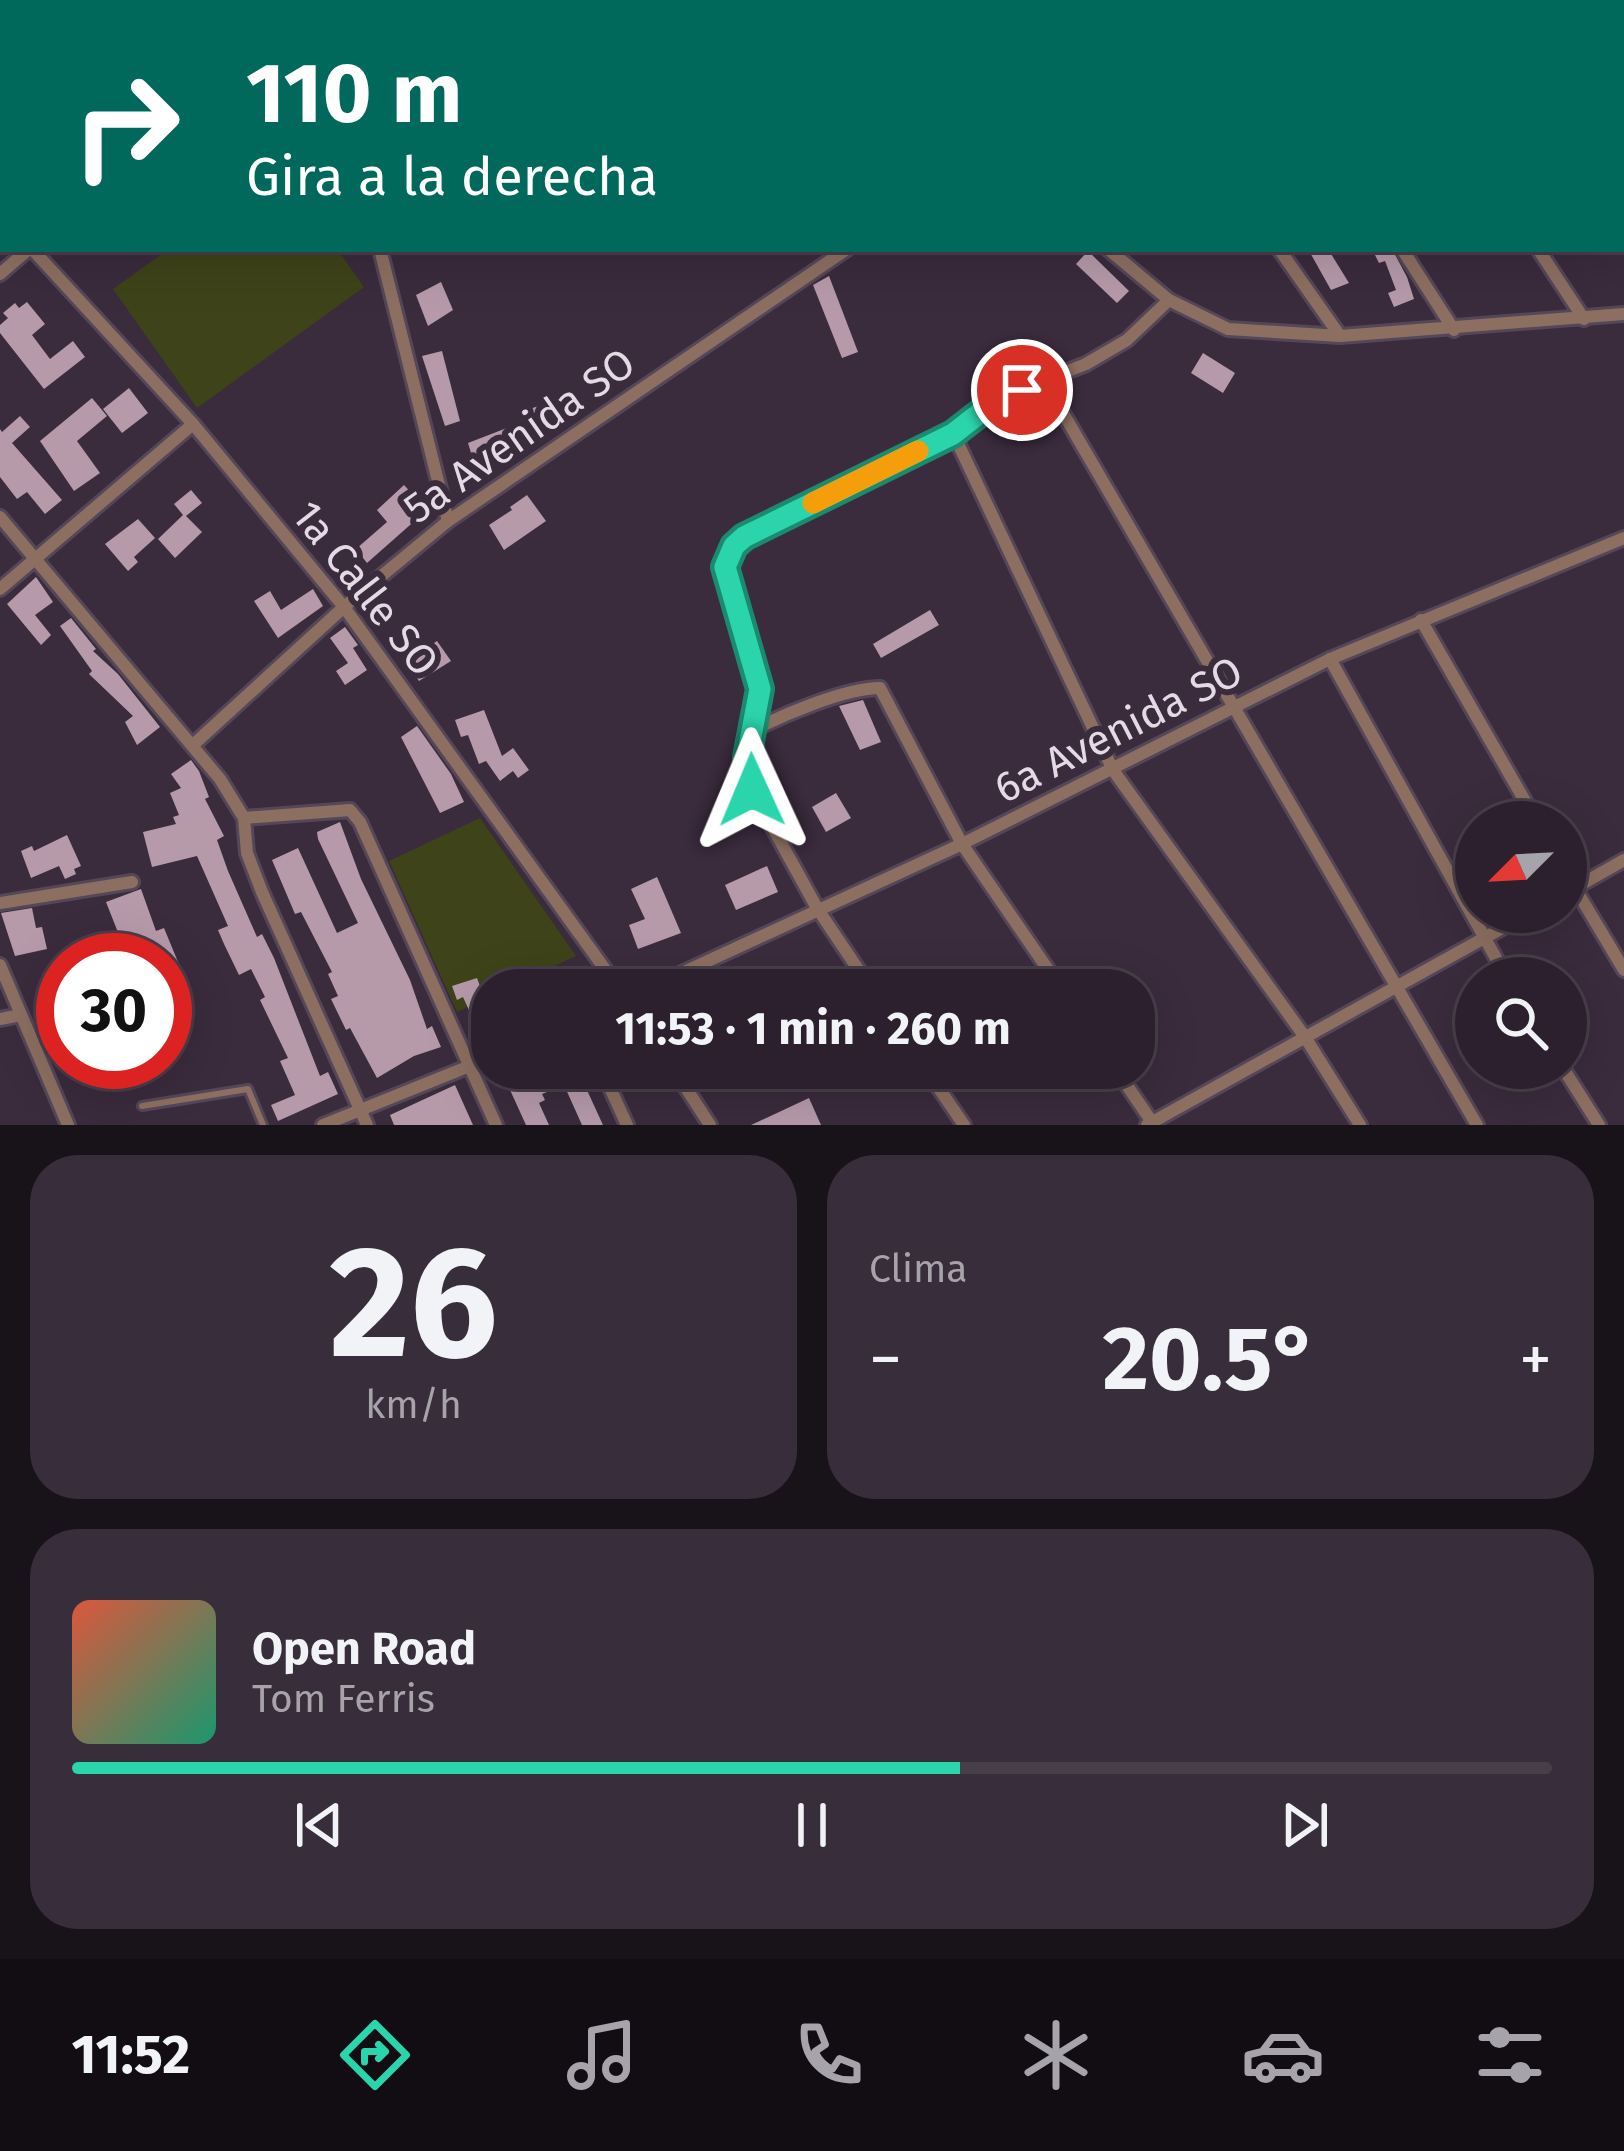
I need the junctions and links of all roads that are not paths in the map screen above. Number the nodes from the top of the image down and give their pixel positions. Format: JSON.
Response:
{"nodes":[{"id":1,"x":27,"y":252,"type":"edge"},
{"id":2,"x":34,"y":252,"type":"edge"},
{"id":3,"x":381,"y":252,"type":"edge"},
{"id":4,"x":844,"y":252,"type":"edge"},
{"id":5,"x":1112,"y":252,"type":"edge"},
{"id":6,"x":1281,"y":252,"type":"edge"},
{"id":7,"x":1404,"y":252,"type":"edge"},
{"id":8,"x":1540,"y":252,"type":"edge"},
{"id":9,"x":0,"y":274,"type":"edge"},
{"id":10,"x":1168,"y":300,"type":"junction"},
{"id":11,"x":1624,"y":314,"type":"edge"},
{"id":12,"x":1584,"y":319,"type":"junction"},
{"id":13,"x":1454,"y":330,"type":"junction"},
{"id":14,"x":1340,"y":336,"type":"junction"},
{"id":15,"x":1045,"y":382,"type":"junction"},
{"id":16,"x":193,"y":424,"type":"junction"},
{"id":17,"x":953,"y":434,"type":"junction"},
{"id":18,"x":0,"y":518,"type":"edge"},
{"id":19,"x":448,"y":521,"type":"junction"},
{"id":20,"x":1624,"y":538,"type":"edge"},
{"id":21,"x":35,"y":559,"type":"junction"},
{"id":22,"x":0,"y":589,"type":"edge"},
{"id":23,"x":344,"y":607,"type":"junction"},
{"id":24,"x":1421,"y":620,"type":"junction"},
{"id":25,"x":1330,"y":658,"type":"junction"},
{"id":26,"x":1234,"y":708,"type":"junction"},
{"id":27,"x":751,"y":731,"type":"junction"},
{"id":28,"x":193,"y":745,"type":"junction"},
{"id":29,"x":1113,"y":770,"type":"junction"},
{"id":30,"x":1525,"y":801,"type":"edge"},
{"id":31,"x":244,"y":818,"type":"junction"},
{"id":32,"x":962,"y":844,"type":"junction"},
{"id":33,"x":1624,"y":860,"type":"edge"},
{"id":34,"x":132,"y":881,"type":"dead end"},
{"id":35,"x":1587,"y":881,"type":"edge"},
{"id":36,"x":0,"y":903,"type":"edge"},
{"id":37,"x":817,"y":908,"type":"junction"},
{"id":38,"x":1587,"y":915,"type":"edge"},
{"id":39,"x":1494,"y":933,"type":"edge"},
{"id":40,"x":1483,"y":939,"type":"junction"},
{"id":41,"x":1494,"y":957,"type":"edge"},
{"id":42,"x":0,"y":965,"type":"edge"},
{"id":43,"x":605,"y":969,"type":"edge"},
{"id":44,"x":689,"y":969,"type":"edge"},
{"id":45,"x":858,"y":969,"type":"edge"},
{"id":46,"x":1048,"y":969,"type":"edge"},
{"id":47,"x":1624,"y":970,"type":"edge"},
{"id":48,"x":1394,"y":988,"type":"junction"},
{"id":49,"x":21,"y":1016,"type":"junction"},
{"id":50,"x":0,"y":1019,"type":"edge"},
{"id":51,"x":1305,"y":1037,"type":"junction"},
{"id":52,"x":470,"y":1066,"type":"junction"},
{"id":53,"x":611,"y":1089,"type":"edge"},
{"id":54,"x":687,"y":1089,"type":"edge"},
{"id":55,"x":940,"y":1089,"type":"edge"},
{"id":56,"x":1128,"y":1089,"type":"edge"},
{"id":57,"x":1576,"y":1089,"type":"edge"},
{"id":58,"x":142,"y":1106,"type":"dead end"},
{"id":59,"x":361,"y":1110,"type":"junction"},
{"id":60,"x":1151,"y":1124,"type":"edge"},
{"id":61,"x":68,"y":1125,"type":"edge"},
{"id":62,"x":263,"y":1125,"type":"edge"},
{"id":63,"x":322,"y":1125,"type":"edge"},
{"id":64,"x":368,"y":1125,"type":"edge"},
{"id":65,"x":496,"y":1125,"type":"edge"},
{"id":66,"x":627,"y":1125,"type":"edge"},
{"id":67,"x":710,"y":1125,"type":"edge"},
{"id":68,"x":964,"y":1125,"type":"edge"},
{"id":69,"x":1360,"y":1125,"type":"edge"},
{"id":70,"x":1477,"y":1125,"type":"edge"},
{"id":71,"x":1599,"y":1125,"type":"edge"}],
"edges":[{"from":1,"to":9,"type":"street"},
{"from":2,"to":16,"type":"street","name":"1a Calle SO"},
{"from":3,"to":19,"type":"street"},
{"from":4,"to":19,"type":"street","name":"5a Avenida SO"},
{"from":5,"to":10,"type":"street"},
{"from":6,"to":14,"type":"street"},
{"from":7,"to":13,"type":"street"},
{"from":8,"to":12,"type":"street"},
{"from":10,"to":14,"type":"street"},
{"from":10,"to":15,"type":"street"},
{"from":11,"to":12,"type":"street"},
{"from":12,"to":13,"type":"street"},
{"from":13,"to":14,"type":"street"},
{"from":15,"to":17,"type":"street"},
{"from":15,"to":26,"type":"street"},
{"from":16,"to":21,"type":"street"},
{"from":16,"to":23,"type":"street","name":"1a Calle SO"},
{"from":17,"to":27,"type":"street"},
{"from":17,"to":29,"type":"street"},
{"from":18,"to":21,"type":"street"},
{"from":19,"to":23,"type":"street","name":"5a Avenida SO"},
{"from":20,"to":24,"type":"street","name":"6a Avenida SO"},
{"from":21,"to":22,"type":"street"},
{"from":21,"to":28,"type":"street"},
{"from":23,"to":28,"type":"street","name":"5a Avenida SO"},
{"from":23,"to":43,"type":"street","name":"1a Calle SO"},
{"from":24,"to":25,"type":"street","name":"6a Avenida SO"},
{"from":24,"to":30,"type":"street"},
{"from":25,"to":26,"type":"street","name":"6a Avenida SO"},
{"from":25,"to":40,"type":"street"},
{"from":26,"to":29,"type":"street","name":"6a Avenida SO"},
{"from":26,"to":48,"type":"street"},
{"from":27,"to":32,"type":"street"},
{"from":27,"to":37,"type":"street"},
{"from":28,"to":31,"type":"street"},
{"from":29,"to":32,"type":"street","name":"6a Avenida SO"},
{"from":29,"to":51,"type":"street"},
{"from":31,"to":52,"type":"street"},
{"from":31,"to":59,"type":"street"},
{"from":32,"to":37,"type":"street","name":"6a Avenida SO"},
{"from":32,"to":46,"type":"street"},
{"from":33,"to":35,"type":"street"},
{"from":34,"to":36,"type":"street"},
{"from":37,"to":44,"type":"street","name":"6a Avenida SO"},
{"from":37,"to":45,"type":"street"},
{"from":38,"to":47,"type":"street"},
{"from":39,"to":40,"type":"street"},
{"from":40,"to":41,"type":"street"},
{"from":40,"to":48,"type":"street"},
{"from":42,"to":49,"type":"street"},
{"from":48,"to":51,"type":"street"},
{"from":48,"to":70,"type":"street"},
{"from":49,"to":50,"type":"street"},
{"from":49,"to":61,"type":"street"},
{"from":51,"to":60,"type":"street"},
{"from":51,"to":69,"type":"street"},
{"from":52,"to":59,"type":"street"},
{"from":52,"to":65,"type":"street"},
{"from":53,"to":66,"type":"street"},
{"from":54,"to":67,"type":"street"},
{"from":55,"to":68,"type":"street"},
{"from":56,"to":60,"type":"street"},
{"from":57,"to":71,"type":"street"},
{"from":58,"to":62,"type":"lane"},
{"from":59,"to":63,"type":"street"},
{"from":59,"to":64,"type":"street"}]}
